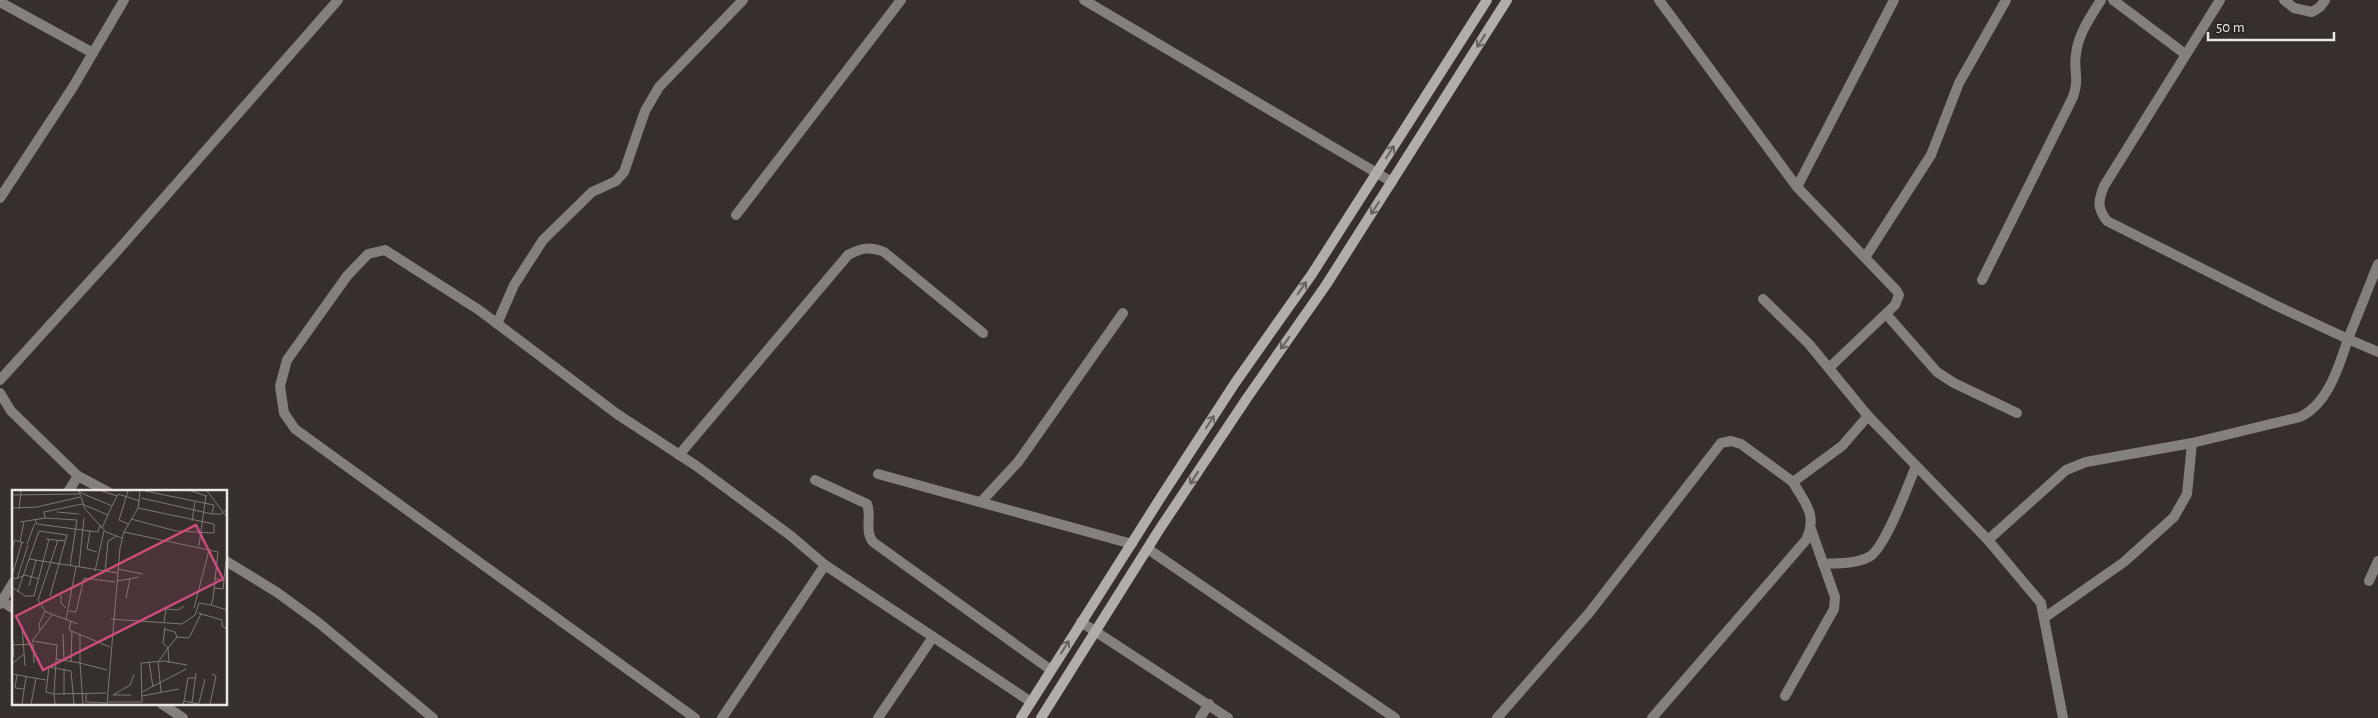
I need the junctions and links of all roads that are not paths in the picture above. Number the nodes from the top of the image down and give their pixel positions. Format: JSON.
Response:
{"nodes":[{"id":1,"x":124,"y":0,"type":"edge"},
{"id":2,"x":338,"y":0,"type":"edge"},
{"id":3,"x":743,"y":0,"type":"edge"},
{"id":4,"x":900,"y":0,"type":"edge"},
{"id":5,"x":1084,"y":0,"type":"edge"},
{"id":6,"x":1487,"y":0,"type":"edge"},
{"id":7,"x":1507,"y":0,"type":"edge"},
{"id":8,"x":1659,"y":0,"type":"edge"},
{"id":9,"x":1894,"y":0,"type":"edge"},
{"id":10,"x":2006,"y":0,"type":"edge"},
{"id":11,"x":2101,"y":0,"type":"edge"},
{"id":12,"x":2113,"y":0,"type":"edge"},
{"id":13,"x":2220,"y":0,"type":"edge"},
{"id":14,"x":2284,"y":0,"type":"edge"},
{"id":15,"x":2325,"y":0,"type":"edge"},
{"id":16,"x":0,"y":2,"type":"edge"},
{"id":17,"x":93,"y":53,"type":"junction"},
{"id":18,"x":2185,"y":54,"type":"junction"},
{"id":19,"x":1377,"y":172,"type":"junction"},
{"id":20,"x":1392,"y":182,"type":"junction"},
{"id":21,"x":1797,"y":187,"type":"junction"},
{"id":22,"x":0,"y":198,"type":"edge"},
{"id":23,"x":736,"y":215,"type":"dead end"},
{"id":24,"x":1866,"y":256,"type":"junction"},
{"id":25,"x":2378,"y":264,"type":"edge"},
{"id":26,"x":1982,"y":280,"type":"dead end"},
{"id":27,"x":1764,"y":299,"type":"dead end"},
{"id":28,"x":1123,"y":313,"type":"dead end"},
{"id":29,"x":1886,"y":314,"type":"junction"},
{"id":30,"x":498,"y":324,"type":"junction"},
{"id":31,"x":984,"y":333,"type":"dead end"},
{"id":32,"x":2348,"y":339,"type":"junction"},
{"id":33,"x":2378,"y":352,"type":"edge"},
{"id":34,"x":1829,"y":368,"type":"junction"},
{"id":35,"x":0,"y":380,"type":"edge"},
{"id":36,"x":0,"y":393,"type":"edge"},
{"id":37,"x":2018,"y":413,"type":"dead end"},
{"id":38,"x":1868,"y":416,"type":"junction"},
{"id":39,"x":2192,"y":443,"type":"junction"},
{"id":40,"x":679,"y":455,"type":"junction"},
{"id":41,"x":1916,"y":466,"type":"junction"},
{"id":42,"x":878,"y":474,"type":"dead end"},
{"id":43,"x":78,"y":476,"type":"junction"},
{"id":44,"x":815,"y":480,"type":"dead end"},
{"id":45,"x":1793,"y":482,"type":"junction"},
{"id":46,"x":69,"y":490,"type":"edge"},
{"id":47,"x":104,"y":490,"type":"edge"},
{"id":48,"x":981,"y":502,"type":"junction"},
{"id":49,"x":1811,"y":529,"type":"junction"},
{"id":50,"x":1988,"y":540,"type":"junction"},
{"id":51,"x":1132,"y":544,"type":"junction"},
{"id":52,"x":1148,"y":549,"type":"junction"},
{"id":53,"x":2378,"y":561,"type":"edge"},
{"id":54,"x":228,"y":562,"type":"edge"},
{"id":55,"x":1823,"y":564,"type":"junction"},
{"id":56,"x":825,"y":565,"type":"junction"},
{"id":57,"x":2369,"y":581,"type":"dead end"},
{"id":58,"x":12,"y":584,"type":"edge"},
{"id":59,"x":1,"y":602,"type":"edge"},
{"id":60,"x":2044,"y":618,"type":"junction"},
{"id":61,"x":1081,"y":622,"type":"junction"},
{"id":62,"x":1097,"y":631,"type":"junction"},
{"id":63,"x":933,"y":637,"type":"junction"},
{"id":64,"x":1051,"y":670,"type":"junction"},
{"id":65,"x":1785,"y":696,"type":"dead end"},
{"id":66,"x":1031,"y":702,"type":"junction"},
{"id":67,"x":1209,"y":704,"type":"junction"},
{"id":68,"x":165,"y":706,"type":"edge"},
{"id":69,"x":183,"y":718,"type":"edge"},
{"id":70,"x":432,"y":718,"type":"edge"},
{"id":71,"x":695,"y":718,"type":"edge"},
{"id":72,"x":722,"y":718,"type":"edge"},
{"id":73,"x":878,"y":718,"type":"edge"},
{"id":74,"x":1021,"y":718,"type":"edge"},
{"id":75,"x":1041,"y":718,"type":"edge"},
{"id":76,"x":1200,"y":718,"type":"edge"},
{"id":77,"x":1228,"y":718,"type":"edge"},
{"id":78,"x":1395,"y":718,"type":"edge"},
{"id":79,"x":1497,"y":718,"type":"edge"},
{"id":80,"x":1652,"y":718,"type":"edge"},
{"id":81,"x":2063,"y":718,"type":"edge"}],
"edges":[{"from":1,"to":17,"type":"street"},
{"from":2,"to":35,"type":"street"},
{"from":3,"to":30,"type":"street"},
{"from":4,"to":23,"type":"street"},
{"from":5,"to":19,"type":"street"},
{"from":19,"to":6,"type":"main road","one_way":true},
{"from":7,"to":20,"type":"main road","one_way":true},
{"from":8,"to":21,"type":"street"},
{"from":9,"to":21,"type":"street"},
{"from":10,"to":24,"type":"street"},
{"from":11,"to":26,"type":"street"},
{"from":12,"to":18,"type":"street"},
{"from":13,"to":18,"type":"street"},
{"from":14,"to":15,"type":"street"},
{"from":16,"to":17,"type":"street"},
{"from":17,"to":22,"type":"street"},
{"from":18,"to":32,"type":"street"},
{"from":19,"to":20,"type":"street"},
{"from":51,"to":19,"type":"main road","one_way":true},
{"from":20,"to":52,"type":"main road","one_way":true},
{"from":21,"to":24,"type":"street"},
{"from":24,"to":29,"type":"street"},
{"from":25,"to":32,"type":"street"},
{"from":27,"to":34,"type":"street"},
{"from":28,"to":48,"type":"street"},
{"from":29,"to":34,"type":"street"},
{"from":29,"to":37,"type":"street"},
{"from":30,"to":40,"type":"street"},
{"from":30,"to":71,"type":"street"},
{"from":31,"to":40,"type":"street"},
{"from":32,"to":33,"type":"street"},
{"from":32,"to":39,"type":"street"},
{"from":34,"to":38,"type":"street"},
{"from":36,"to":43,"type":"street"},
{"from":38,"to":41,"type":"street"},
{"from":38,"to":45,"type":"street"},
{"from":39,"to":50,"type":"street"},
{"from":39,"to":60,"type":"street"},
{"from":40,"to":56,"type":"street"},
{"from":41,"to":50,"type":"street"},
{"from":41,"to":55,"type":"street"},
{"from":42,"to":48,"type":"street"},
{"from":43,"to":46,"type":"street"},
{"from":43,"to":47,"type":"street"},
{"from":44,"to":64,"type":"street"},
{"from":45,"to":49,"type":"street"},
{"from":45,"to":79,"type":"street"},
{"from":48,"to":51,"type":"street"},
{"from":49,"to":55,"type":"street"},
{"from":49,"to":80,"type":"street"},
{"from":50,"to":60,"type":"street"},
{"from":51,"to":61,"type":"main road"},
{"from":52,"to":62,"type":"main road"},
{"from":52,"to":78,"type":"street"},
{"from":53,"to":57,"type":"street"},
{"from":54,"to":70,"type":"street"},
{"from":55,"to":65,"type":"street"},
{"from":56,"to":63,"type":"street"},
{"from":56,"to":72,"type":"street"},
{"from":58,"to":59,"type":"street"},
{"from":60,"to":81,"type":"street"},
{"from":61,"to":62,"type":"street"},
{"from":64,"to":61,"type":"main road","one_way":true},
{"from":62,"to":67,"type":"street"},
{"from":62,"to":75,"type":"main road"},
{"from":63,"to":66,"type":"street"},
{"from":63,"to":73,"type":"street"},
{"from":64,"to":66,"type":"main road"},
{"from":66,"to":74,"type":"main road"},
{"from":67,"to":76,"type":"street"},
{"from":67,"to":77,"type":"street"},
{"from":68,"to":69,"type":"street"}]}
